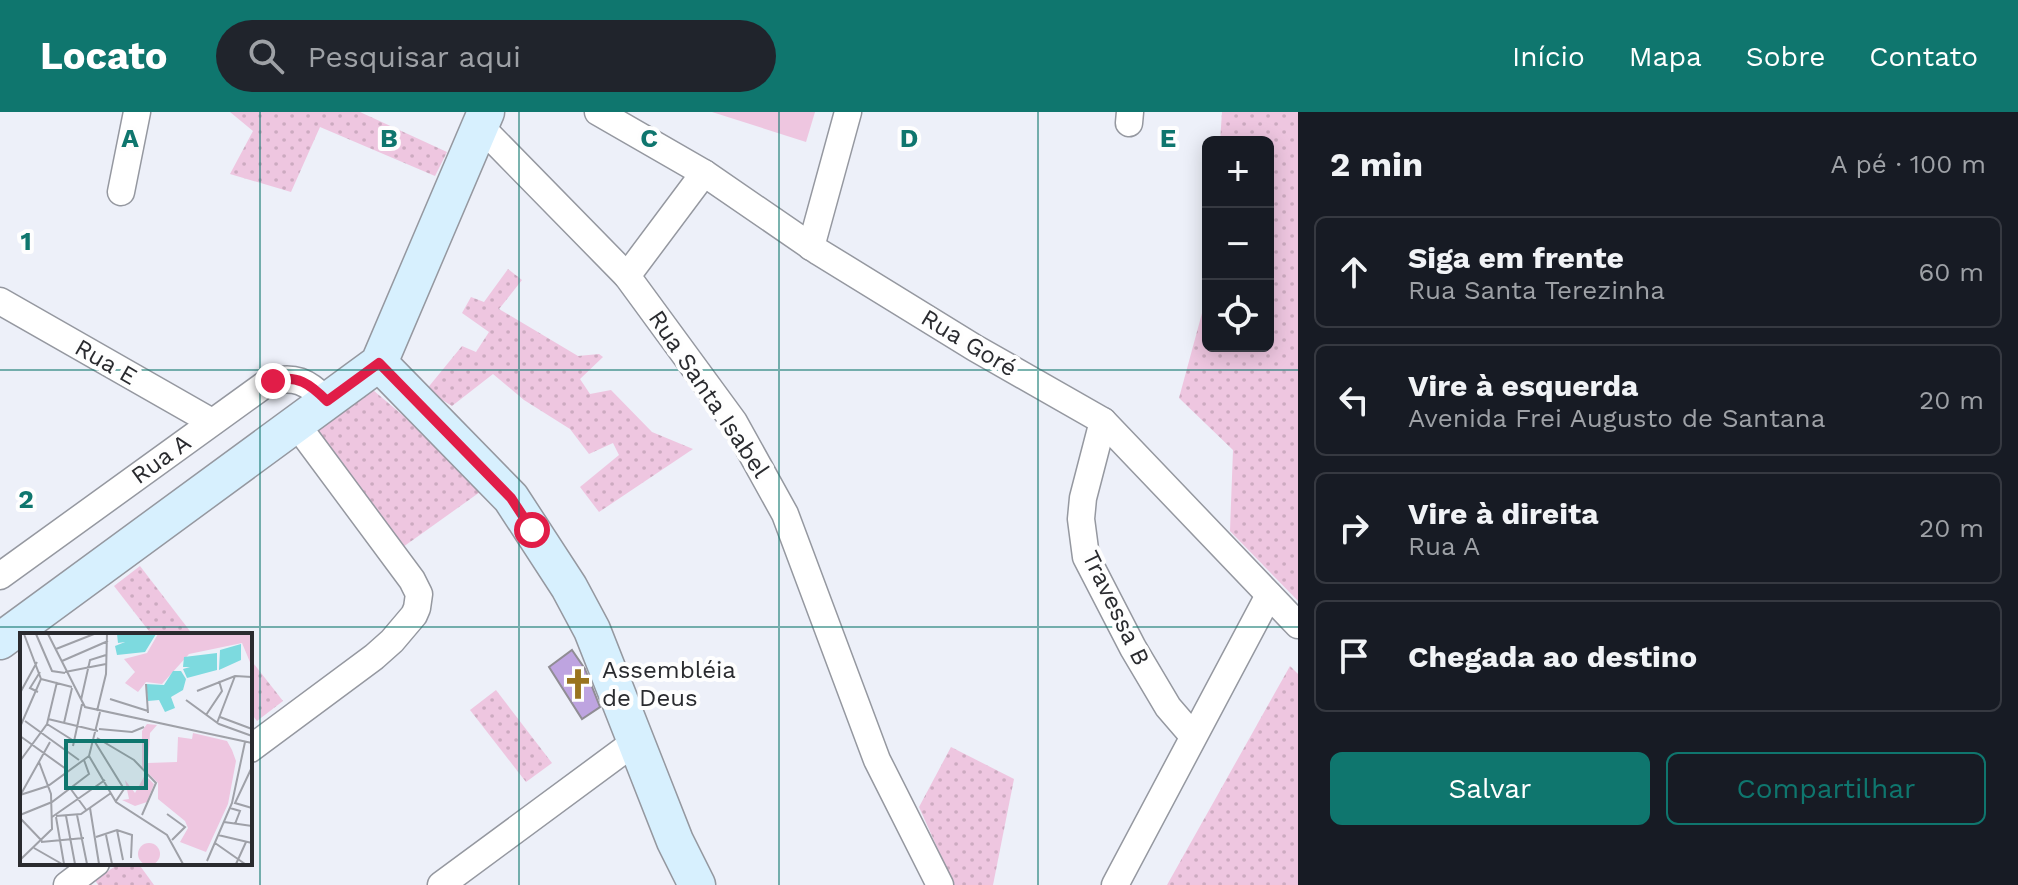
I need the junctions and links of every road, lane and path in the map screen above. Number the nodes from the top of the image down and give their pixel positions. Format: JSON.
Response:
{"nodes":[{"id":1,"x":598,"y":112,"type":"edge"},
{"id":2,"x":848,"y":112,"type":"edge"},
{"id":3,"x":133,"y":114,"type":"edge"},
{"id":4,"x":484,"y":120,"type":"edge"},
{"id":5,"x":704,"y":173,"type":"junction"},
{"id":6,"x":121,"y":192,"type":"dead end"},
{"id":7,"x":811,"y":247,"type":"junction"},
{"id":8,"x":627,"y":276,"type":"junction"},
{"id":9,"x":0,"y":301,"type":"edge"},
{"id":10,"x":379,"y":363,"type":"junction"},
{"id":11,"x":327,"y":401,"type":"junction"},
{"id":12,"x":1103,"y":421,"type":"junction"},
{"id":13,"x":212,"y":422,"type":"junction"},
{"id":14,"x":297,"y":425,"type":"junction"},
{"id":15,"x":1,"y":574,"type":"edge"},
{"id":16,"x":1269,"y":595,"type":"junction"},
{"id":17,"x":1298,"y":625,"type":"edge"},
{"id":18,"x":0,"y":641,"type":"edge"},
{"id":19,"x":1193,"y":736,"type":"junction"},
{"id":20,"x":636,"y":741,"type":"junction"},
{"id":21,"x":252,"y":748,"type":"edge"},
{"id":22,"x":94,"y":865,"type":"edge"},
{"id":23,"x":71,"y":884,"type":"edge"},
{"id":24,"x":441,"y":885,"type":"edge"},
{"id":25,"x":697,"y":885,"type":"edge"},
{"id":26,"x":940,"y":885,"type":"edge"},
{"id":27,"x":1115,"y":885,"type":"edge"}],
"edges":[{"from":1,"to":5,"type":"street","name":"Rua Goré"},
{"from":2,"to":7,"type":"street"},
{"from":3,"to":6,"type":"street"},
{"from":4,"to":8,"type":"street","name":"Rua Santa Isabel"},
{"from":4,"to":10,"type":"street"},
{"from":5,"to":7,"type":"street","name":"Rua Goré"},
{"from":5,"to":8,"type":"street"},
{"from":7,"to":12,"type":"street","name":"Rua Goré"},
{"from":8,"to":26,"type":"street","name":"Rua Santa Isabel"},
{"from":9,"to":13,"type":"street","name":"Rua E"},
{"from":10,"to":11,"type":"street"},
{"from":10,"to":20,"type":"street"},
{"from":11,"to":13,"type":"street","name":"Rua A"},
{"from":11,"to":14,"type":"street"},
{"from":12,"to":16,"type":"street","name":"Rua Goré"},
{"from":12,"to":19,"type":"street","name":"Travessa B"},
{"from":13,"to":15,"type":"street","name":"Rua A"},
{"from":14,"to":18,"type":"street"},
{"from":14,"to":21,"type":"street"},
{"from":16,"to":17,"type":"street","name":"Rua Goré"},
{"from":16,"to":19,"type":"street"},
{"from":19,"to":27,"type":"street"},
{"from":20,"to":24,"type":"street"},
{"from":20,"to":25,"type":"street"},
{"from":22,"to":23,"type":"street"}]}
